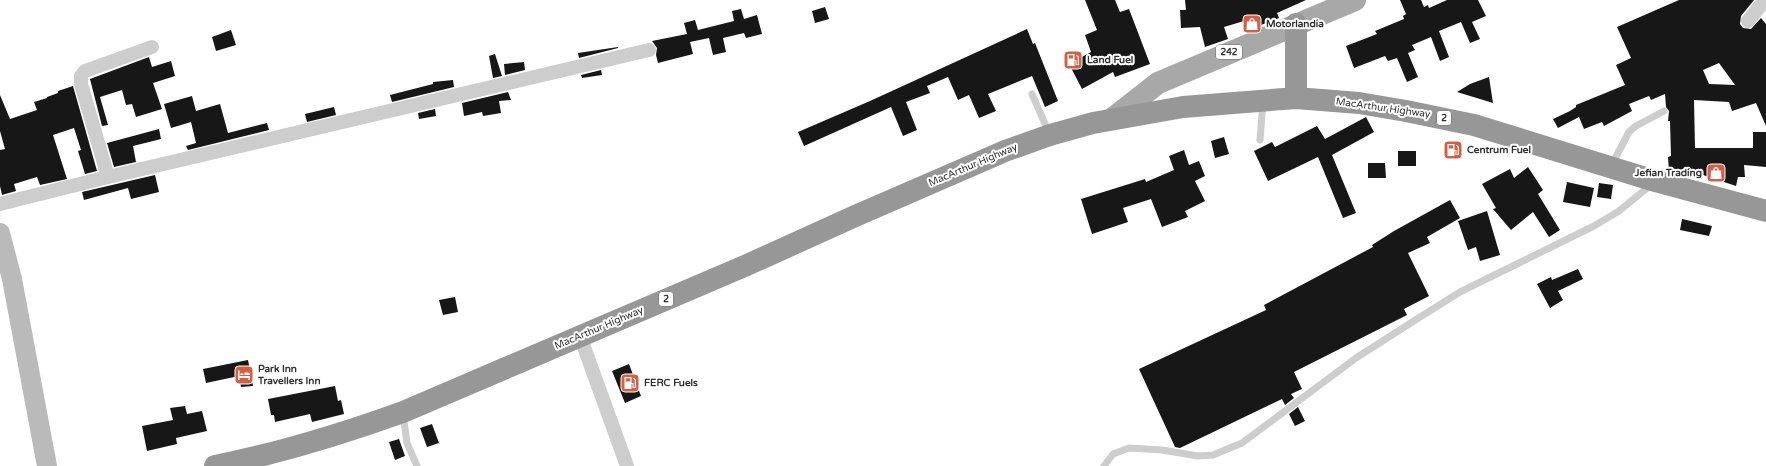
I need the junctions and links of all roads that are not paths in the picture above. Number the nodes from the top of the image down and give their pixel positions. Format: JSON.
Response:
{"nodes":[{"id":1,"x":1355,"y":0,"type":"edge"},
{"id":2,"x":1765,"y":0,"type":"edge"},
{"id":3,"x":1748,"y":21,"type":"dead end"},
{"id":4,"x":1296,"y":24,"type":"junction"},
{"id":5,"x":152,"y":47,"type":"dead end"},
{"id":6,"x":649,"y":50,"type":"dead end"},
{"id":7,"x":1032,"y":94,"type":"dead end"},
{"id":8,"x":1296,"y":98,"type":"junction"},
{"id":9,"x":1263,"y":100,"type":"junction"},
{"id":10,"x":1664,"y":111,"type":"dead end"},
{"id":11,"x":1112,"y":119,"type":"junction"},
{"id":12,"x":1050,"y":135,"type":"junction"},
{"id":13,"x":1260,"y":140,"type":"dead end"},
{"id":14,"x":1611,"y":166,"type":"junction"},
{"id":15,"x":108,"y":177,"type":"junction"},
{"id":16,"x":1655,"y":181,"type":"junction"},
{"id":17,"x":0,"y":204,"type":"edge"},
{"id":18,"x":1766,"y":211,"type":"edge"},
{"id":19,"x":0,"y":233,"type":"edge"},
{"id":20,"x":580,"y":336,"type":"junction"},
{"id":21,"x":403,"y":412,"type":"junction"},
{"id":22,"x":47,"y":466,"type":"edge"},
{"id":23,"x":215,"y":466,"type":"edge"},
{"id":24,"x":417,"y":466,"type":"edge"},
{"id":25,"x":627,"y":466,"type":"edge"},
{"id":26,"x":1104,"y":466,"type":"edge"}],
"edges":[{"from":1,"to":4,"type":"main road","number":"242"},
{"from":2,"to":3,"type":"street"},
{"from":4,"to":8,"type":"highway"},
{"from":4,"to":11,"type":"main road","number":"242"},
{"from":5,"to":15,"type":"street"},
{"from":6,"to":15,"type":"street"},
{"from":7,"to":12,"type":"lane"},
{"from":8,"to":9,"type":"highway","name":"MacArthur Highway","number":"2"},
{"from":8,"to":14,"type":"highway","name":"MacArthur Highway","number":"2"},
{"from":9,"to":11,"type":"highway","name":"MacArthur Highway","number":"2"},
{"from":9,"to":13,"type":"lane"},
{"from":10,"to":14,"type":"lane"},
{"from":11,"to":12,"type":"highway","name":"MacArthur Highway","number":"2"},
{"from":12,"to":20,"type":"highway","name":"MacArthur Highway","number":"2"},
{"from":14,"to":16,"type":"highway","name":"MacArthur Highway","number":"2"},
{"from":15,"to":17,"type":"street"},
{"from":16,"to":18,"type":"highway","name":"MacArthur Highway","number":"2"},
{"from":16,"to":26,"type":"lane"},
{"from":19,"to":22,"type":"street"},
{"from":20,"to":21,"type":"highway","name":"MacArthur Highway","number":"2"},
{"from":20,"to":25,"type":"street"},
{"from":21,"to":23,"type":"highway","name":"MacArthur Highway","number":"2"},
{"from":21,"to":24,"type":"lane"}]}
